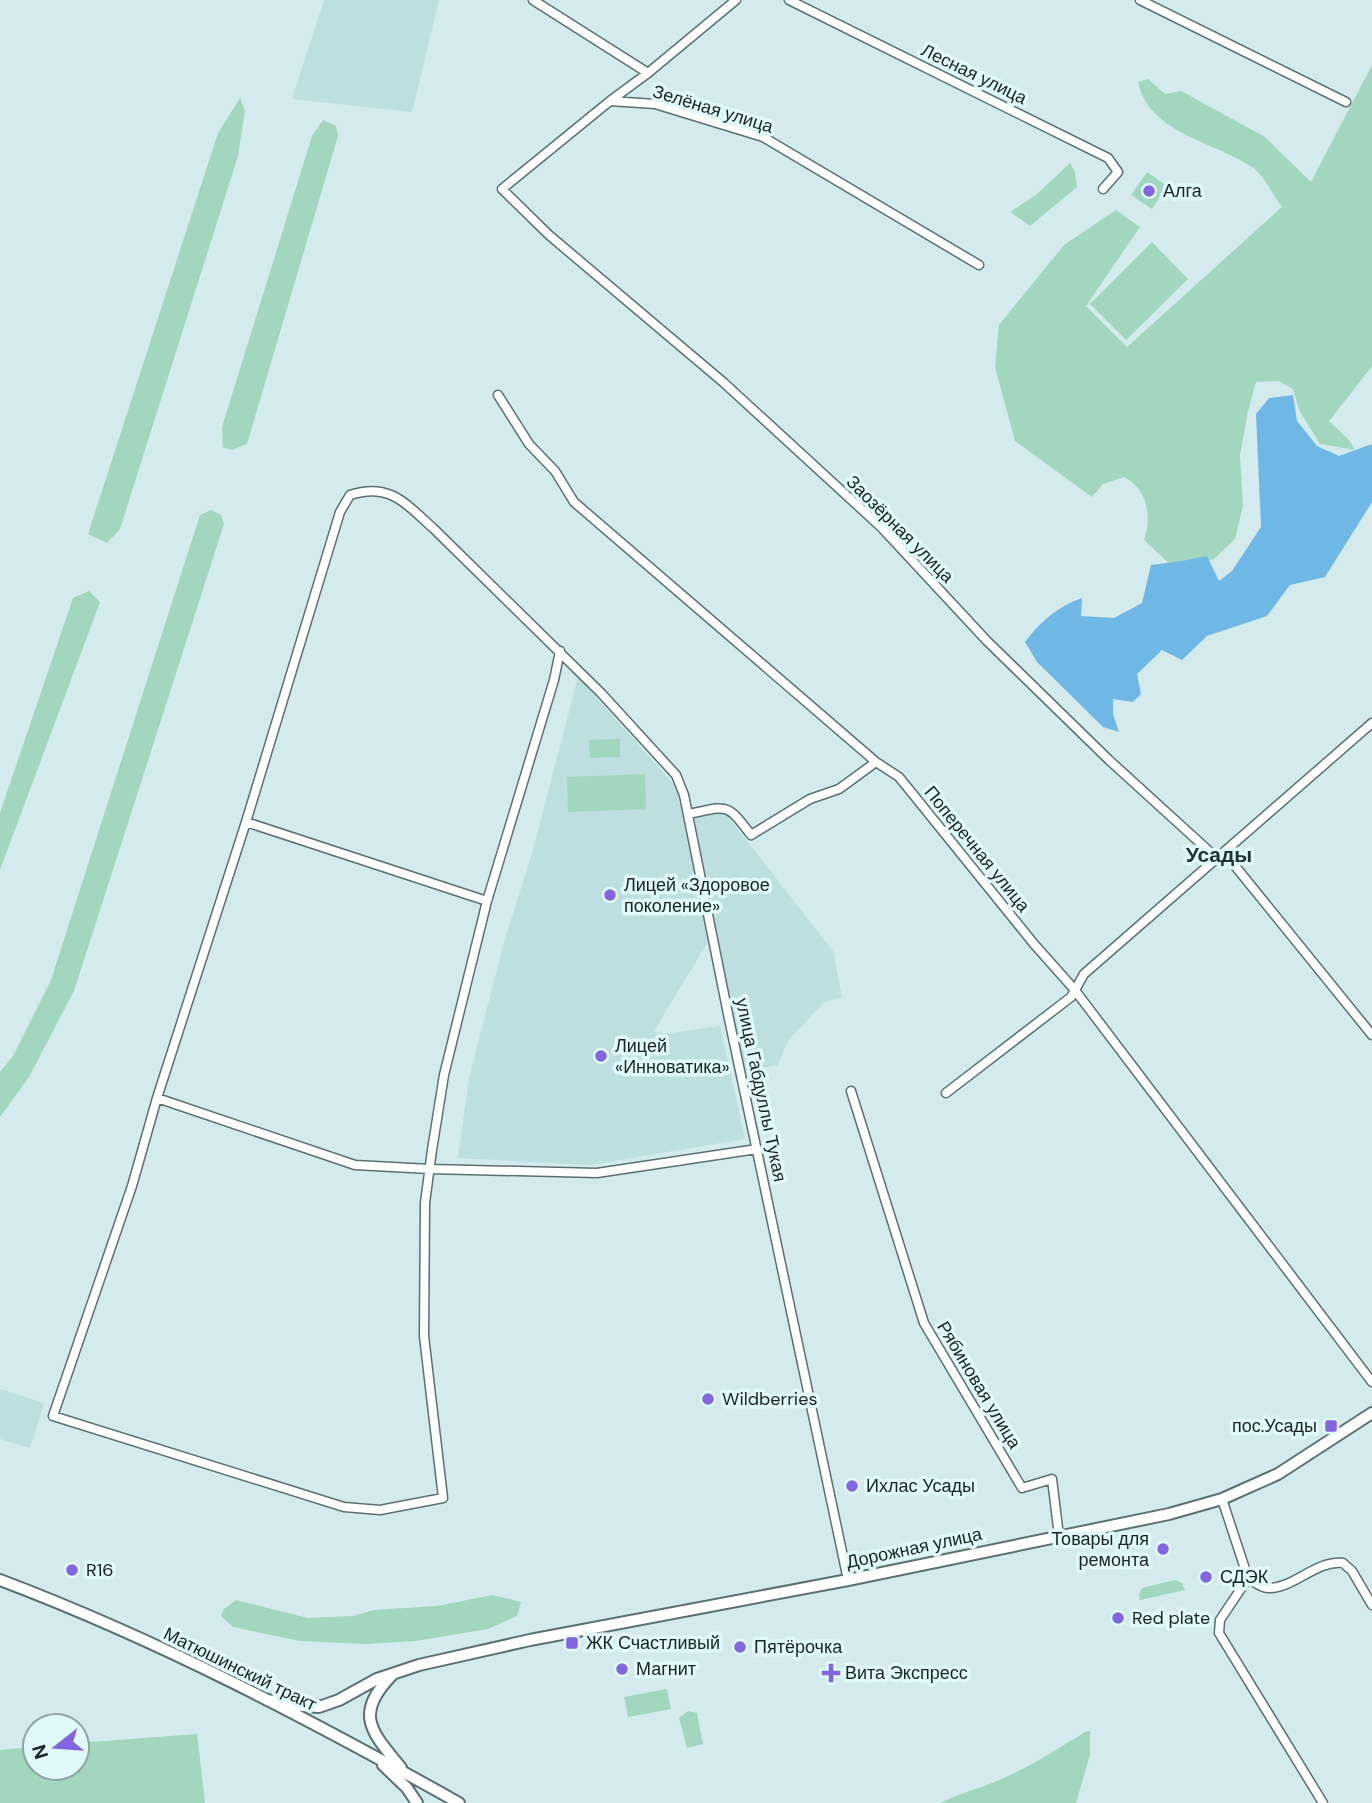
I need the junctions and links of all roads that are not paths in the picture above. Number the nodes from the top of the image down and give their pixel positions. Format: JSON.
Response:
{"nodes":[{"id":1,"x":533,"y":0,"type":"edge"},
{"id":2,"x":736,"y":0,"type":"edge"},
{"id":3,"x":789,"y":0,"type":"edge"},
{"id":4,"x":1140,"y":0,"type":"edge"},
{"id":5,"x":648,"y":73,"type":"junction"},
{"id":6,"x":610,"y":101,"type":"junction"},
{"id":7,"x":1346,"y":102,"type":"dead end"},
{"id":8,"x":1103,"y":189,"type":"dead end"},
{"id":9,"x":979,"y":265,"type":"dead end"},
{"id":10,"x":498,"y":395,"type":"dead end"},
{"id":11,"x":560,"y":651,"type":"junction"},
{"id":12,"x":1372,"y":723,"type":"edge"},
{"id":13,"x":876,"y":762,"type":"junction"},
{"id":14,"x":689,"y":814,"type":"junction"},
{"id":15,"x":246,"y":822,"type":"junction"},
{"id":16,"x":1219,"y":856,"type":"junction"},
{"id":17,"x":487,"y":901,"type":"junction"},
{"id":18,"x":1074,"y":989,"type":"junction"},
{"id":19,"x":1370,"y":1028,"type":"edge"},
{"id":20,"x":851,"y":1091,"type":"dead end"},
{"id":21,"x":946,"y":1093,"type":"dead end"},
{"id":22,"x":157,"y":1098,"type":"junction"},
{"id":23,"x":757,"y":1149,"type":"junction"},
{"id":24,"x":430,"y":1169,"type":"junction"},
{"id":25,"x":1372,"y":1382,"type":"edge"},
{"id":26,"x":1372,"y":1413,"type":"edge"},
{"id":27,"x":1222,"y":1499,"type":"junction"},
{"id":28,"x":1059,"y":1536,"type":"junction"},
{"id":29,"x":1248,"y":1578,"type":"junction"},
{"id":30,"x":0,"y":1580,"type":"edge"},
{"id":31,"x":848,"y":1580,"type":"junction"},
{"id":32,"x":1372,"y":1605,"type":"edge"},
{"id":33,"x":394,"y":1674,"type":"junction"},
{"id":34,"x":267,"y":1700,"type":"junction"},
{"id":35,"x":373,"y":1756,"type":"junction"},
{"id":36,"x":405,"y":1773,"type":"junction"},
{"id":37,"x":417,"y":1803,"type":"edge"},
{"id":38,"x":459,"y":1803,"type":"edge"},
{"id":39,"x":1323,"y":1803,"type":"edge"}],
"edges":[{"from":1,"to":5,"type":"street","name":"Зелёная улица"},
{"from":2,"to":5,"type":"street"},
{"from":3,"to":8,"type":"street","name":"Лесная улица"},
{"from":4,"to":7,"type":"street"},
{"from":5,"to":6,"type":"street"},
{"from":6,"to":9,"type":"street","name":"Зелёная улица"},
{"from":6,"to":16,"type":"street","name":"Заозёрная улица"},
{"from":10,"to":13,"type":"street","name":"Поперечная улица"},
{"from":11,"to":14,"type":"street","name":"улица Габдуллы Тукая"},
{"from":11,"to":15,"type":"street","name":"улица Габдуллы Тукая"},
{"from":11,"to":17,"type":"street"},
{"from":12,"to":16,"type":"street"},
{"from":13,"to":14,"type":"street"},
{"from":13,"to":18,"type":"street","name":"Поперечная улица"},
{"from":14,"to":23,"type":"street","name":"улица Габдуллы Тукая"},
{"from":15,"to":17,"type":"street"},
{"from":15,"to":22,"type":"street"},
{"from":16,"to":18,"type":"street"},
{"from":16,"to":19,"type":"street","name":"Заозёрная улица"},
{"from":17,"to":24,"type":"street"},
{"from":18,"to":21,"type":"street"},
{"from":18,"to":25,"type":"street","name":"Поперечная улица"},
{"from":20,"to":28,"type":"street","name":"Рябиновая улица"},
{"from":22,"to":24,"type":"street"},
{"from":22,"to":24,"type":"street"},
{"from":23,"to":24,"type":"street"},
{"from":23,"to":31,"type":"street","name":"улица Габдуллы Тукая"},
{"from":26,"to":27,"type":"street","name":"Дорожная улица"},
{"from":27,"to":28,"type":"street","name":"Дорожная улица"},
{"from":27,"to":29,"type":"street"},
{"from":28,"to":31,"type":"street","name":"Дорожная улица"},
{"from":29,"to":32,"type":"street"},
{"from":29,"to":39,"type":"street"},
{"from":30,"to":34,"type":"street","name":"Матюшинский тракт"},
{"from":31,"to":33,"type":"street","name":"Дорожная улица"},
{"from":33,"to":34,"type":"street","name":"Дорожная улица"},
{"from":33,"to":36,"type":"street"},
{"from":34,"to":35,"type":"street","name":"Матюшинский тракт"},
{"from":35,"to":36,"type":"street","name":"Матюшинский тракт"},
{"from":35,"to":37,"type":"street"},
{"from":36,"to":38,"type":"street","name":"Матюшинский тракт"}]}
